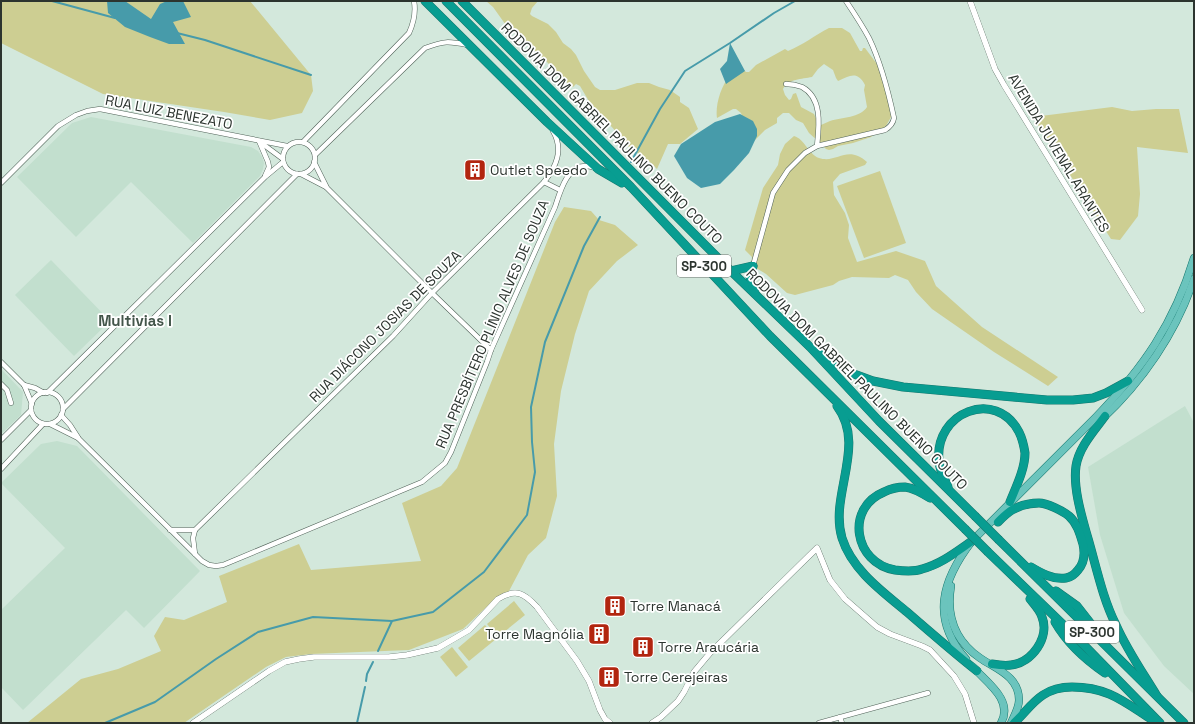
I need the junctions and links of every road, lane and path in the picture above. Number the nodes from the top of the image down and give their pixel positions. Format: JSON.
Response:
{"nodes":[{"id":1,"x":414,"y":1,"type":"edge"},
{"id":2,"x":425,"y":1,"type":"edge"},
{"id":3,"x":446,"y":1,"type":"edge"},
{"id":4,"x":462,"y":1,"type":"edge"},
{"id":5,"x":846,"y":1,"type":"edge"},
{"id":6,"x":970,"y":1,"type":"edge"},
{"id":7,"x":469,"y":46,"type":"junction"},
{"id":8,"x":786,"y":84,"type":"dead end"},
{"id":9,"x":548,"y":122,"type":"junction"},
{"id":10,"x":259,"y":141,"type":"junction"},
{"id":11,"x":303,"y":142,"type":"junction"},
{"id":12,"x":288,"y":146,"type":"junction"},
{"id":13,"x":817,"y":146,"type":"junction"},
{"id":14,"x":315,"y":156,"type":"junction"},
{"id":15,"x":283,"y":161,"type":"junction"},
{"id":16,"x":314,"y":162,"type":"junction"},
{"id":17,"x":598,"y":169,"type":"junction"},
{"id":18,"x":299,"y":174,"type":"junction"},
{"id":19,"x":265,"y":177,"type":"junction"},
{"id":20,"x":544,"y":182,"type":"junction"},
{"id":21,"x":1,"y":183,"type":"edge"},
{"id":22,"x":327,"y":188,"type":"junction"},
{"id":23,"x":631,"y":188,"type":"junction"},
{"id":24,"x":560,"y":190,"type":"junction"},
{"id":25,"x":1194,"y":258,"type":"edge"},
{"id":26,"x":753,"y":266,"type":"junction"},
{"id":27,"x":731,"y":271,"type":"junction"},
{"id":28,"x":1194,"y":279,"type":"edge"},
{"id":29,"x":432,"y":293,"type":"junction"},
{"id":30,"x":755,"y":294,"type":"junction"},
{"id":31,"x":1142,"y":310,"type":"dead end"},
{"id":32,"x":810,"y":347,"type":"junction"},
{"id":33,"x":491,"y":350,"type":"junction"},
{"id":34,"x":1,"y":362,"type":"edge"},
{"id":35,"x":1128,"y":382,"type":"junction"},
{"id":36,"x":1,"y":384,"type":"edge"},
{"id":37,"x":24,"y":385,"type":"junction"},
{"id":38,"x":825,"y":389,"type":"junction"},
{"id":39,"x":45,"y":393,"type":"junction"},
{"id":40,"x":12,"y":403,"type":"dead end"},
{"id":41,"x":32,"y":404,"type":"junction"},
{"id":42,"x":63,"y":409,"type":"junction"},
{"id":43,"x":31,"y":410,"type":"junction"},
{"id":44,"x":61,"y":415,"type":"junction"},
{"id":45,"x":1105,"y":416,"type":"junction"},
{"id":46,"x":43,"y":424,"type":"junction"},
{"id":47,"x":50,"y":424,"type":"junction"},
{"id":48,"x":79,"y":439,"type":"junction"},
{"id":49,"x":1,"y":440,"type":"edge"},
{"id":50,"x":1,"y":469,"type":"edge"},
{"id":51,"x":949,"y":490,"type":"junction"},
{"id":52,"x":1010,"y":502,"type":"junction"},
{"id":53,"x":939,"y":503,"type":"junction"},
{"id":54,"x":998,"y":522,"type":"junction"},
{"id":55,"x":170,"y":530,"type":"junction"},
{"id":56,"x":194,"y":530,"type":"junction"},
{"id":57,"x":972,"y":541,"type":"junction"},
{"id":58,"x":195,"y":554,"type":"junction"},
{"id":59,"x":1024,"y":564,"type":"junction"},
{"id":60,"x":1012,"y":576,"type":"junction"},
{"id":61,"x":992,"y":664,"type":"junction"},
{"id":62,"x":977,"y":671,"type":"junction"},
{"id":63,"x":928,"y":693,"type":"dead end"},
{"id":64,"x":1157,"y":696,"type":"junction"},
{"id":65,"x":840,"y":717,"type":"junction"},
{"id":66,"x":193,"y":723,"type":"edge"},
{"id":67,"x":610,"y":723,"type":"edge"},
{"id":68,"x":652,"y":723,"type":"edge"},
{"id":69,"x":819,"y":723,"type":"edge"},
{"id":70,"x":842,"y":723,"type":"edge"},
{"id":71,"x":974,"y":723,"type":"edge"},
{"id":72,"x":1001,"y":723,"type":"edge"},
{"id":73,"x":1011,"y":723,"type":"edge"},
{"id":74,"x":1014,"y":723,"type":"edge"},
{"id":75,"x":1158,"y":723,"type":"edge"},
{"id":76,"x":1184,"y":723,"type":"edge"}],
"edges":[{"from":1,"to":11,"type":"street"},
{"from":2,"to":7,"type":"highway"},
{"from":3,"to":23,"type":"highway","name":"RODOVIA DOM GABRIEL PAULINO BUENO COUTO","number":"SP-300"},
{"from":4,"to":27,"type":"highway","name":"RODOVIA DOM GABRIEL PAULINO BUENO COUTO","number":"SP-300"},
{"from":5,"to":13,"type":"street"},
{"from":6,"to":31,"type":"street","name":"AVENIDA JUVENAL ARANTES"},
{"from":7,"to":9,"type":"highway"},
{"from":7,"to":14,"type":"street"},
{"from":8,"to":13,"type":"street"},
{"from":9,"to":17,"type":"highway"},
{"from":9,"to":20,"type":"street","name":"RUA DIÁCONO JOSIAS DE SOUZA"},
{"from":10,"to":12,"type":"street","name":"RUA LUIZ BENEZATO"},
{"from":10,"to":15,"type":"street"},
{"from":10,"to":19,"type":"street"},
{"from":10,"to":21,"type":"street","name":"RUA LUIZ BENEZATO"},
{"from":11,"to":12,"type":"street"},
{"from":11,"to":14,"type":"street"},
{"from":12,"to":15,"type":"street"},
{"from":13,"to":26,"type":"street"},
{"from":14,"to":16,"type":"street"},
{"from":15,"to":18,"type":"street"},
{"from":15,"to":19,"type":"street"},
{"from":16,"to":18,"type":"street"},
{"from":16,"to":22,"type":"street"},
{"from":17,"to":23,"type":"highway"},
{"from":17,"to":24,"type":"street","name":"RUA PRESBÍTERO PLÍNIO ALVES DE SOUZA"},
{"from":18,"to":22,"type":"street"},
{"from":18,"to":42,"type":"street"},
{"from":19,"to":39,"type":"street"},
{"from":20,"to":24,"type":"street"},
{"from":20,"to":29,"type":"street","name":"RUA DIÁCONO JOSIAS DE SOUZA"},
{"from":22,"to":29,"type":"street"},
{"from":23,"to":38,"type":"highway","name":"RODOVIA DOM GABRIEL PAULINO BUENO COUTO","number":"SP-300"},
{"from":24,"to":33,"type":"street","name":"RUA PRESBÍTERO PLÍNIO ALVES DE SOUZA"},
{"from":25,"to":35,"type":"main road"},
{"from":26,"to":27,"type":"highway"},
{"from":26,"to":30,"type":"highway"},
{"from":27,"to":30,"type":"highway","name":"RODOVIA DOM GABRIEL PAULINO BUENO COUTO","number":"SP-300"},
{"from":28,"to":45,"type":"main road"},
{"from":29,"to":33,"type":"street"},
{"from":29,"to":56,"type":"street","name":"RUA DIÁCONO JOSIAS DE SOUZA"},
{"from":30,"to":32,"type":"highway","name":"RODOVIA DOM GABRIEL PAULINO BUENO COUTO","number":"SP-300"},
{"from":32,"to":35,"type":"highway"},
{"from":32,"to":51,"type":"highway","name":"RODOVIA DOM GABRIEL PAULINO BUENO COUTO","number":"SP-300"},
{"from":33,"to":58,"type":"street","name":"RUA PRESBÍTERO PLÍNIO ALVES DE SOUZA"},
{"from":34,"to":37,"type":"street"},
{"from":35,"to":52,"type":"main road"},
{"from":36,"to":40,"type":"street"},
{"from":37,"to":39,"type":"street"},
{"from":37,"to":41,"type":"street"},
{"from":38,"to":53,"type":"highway","name":"RODOVIA DOM GABRIEL PAULINO BUENO COUTO","number":"SP-300"},
{"from":38,"to":62,"type":"highway"},
{"from":39,"to":41,"type":"street"},
{"from":39,"to":42,"type":"street"},
{"from":41,"to":43,"type":"street"},
{"from":42,"to":44,"type":"street"},
{"from":43,"to":46,"type":"street"},
{"from":43,"to":49,"type":"street"},
{"from":44,"to":47,"type":"street"},
{"from":44,"to":48,"type":"street"},
{"from":45,"to":54,"type":"main road"},
{"from":45,"to":64,"type":"highway"},
{"from":46,"to":47,"type":"street"},
{"from":46,"to":50,"type":"street"},
{"from":47,"to":48,"type":"street"},
{"from":48,"to":55,"type":"street","name":"RUA PRESBÍTERO PLÍNIO ALVES DE SOUZA"},
{"from":51,"to":52,"type":"highway"},
{"from":51,"to":59,"type":"highway","name":"RODOVIA DOM GABRIEL PAULINO BUENO COUTO","number":"SP-300","bridge":true},
{"from":52,"to":57,"type":"main road"},
{"from":53,"to":57,"type":"highway"},
{"from":53,"to":60,"type":"highway","name":"RODOVIA DOM GABRIEL PAULINO BUENO COUTO","number":"SP-300","bridge":true},
{"from":54,"to":59,"type":"highway"},
{"from":54,"to":61,"type":"main road"},
{"from":55,"to":56,"type":"street"},
{"from":55,"to":58,"type":"street","name":"RUA PRESBÍTERO PLÍNIO ALVES DE SOUZA"},
{"from":56,"to":58,"type":"street"},
{"from":57,"to":62,"type":"main road"},
{"from":59,"to":64,"type":"highway","name":"RODOVIA DOM GABRIEL PAULINO BUENO COUTO","number":"SP-300"},
{"from":60,"to":61,"type":"highway"},
{"from":60,"to":75,"type":"highway","name":"RODOVIA DOM GABRIEL PAULINO BUENO COUTO","number":"SP-300"},
{"from":61,"to":73,"type":"main road"},
{"from":62,"to":72,"type":"main road"},
{"from":63,"to":65,"type":"street"},
{"from":64,"to":76,"type":"highway","name":"RODOVIA DOM GABRIEL PAULINO BUENO COUTO","number":"SP-300"},
{"from":65,"to":69,"type":"street"},
{"from":65,"to":70,"type":"street"},
{"from":66,"to":67,"type":"street"},
{"from":68,"to":71,"type":"street"},
{"from":74,"to":75,"type":"highway"}]}
